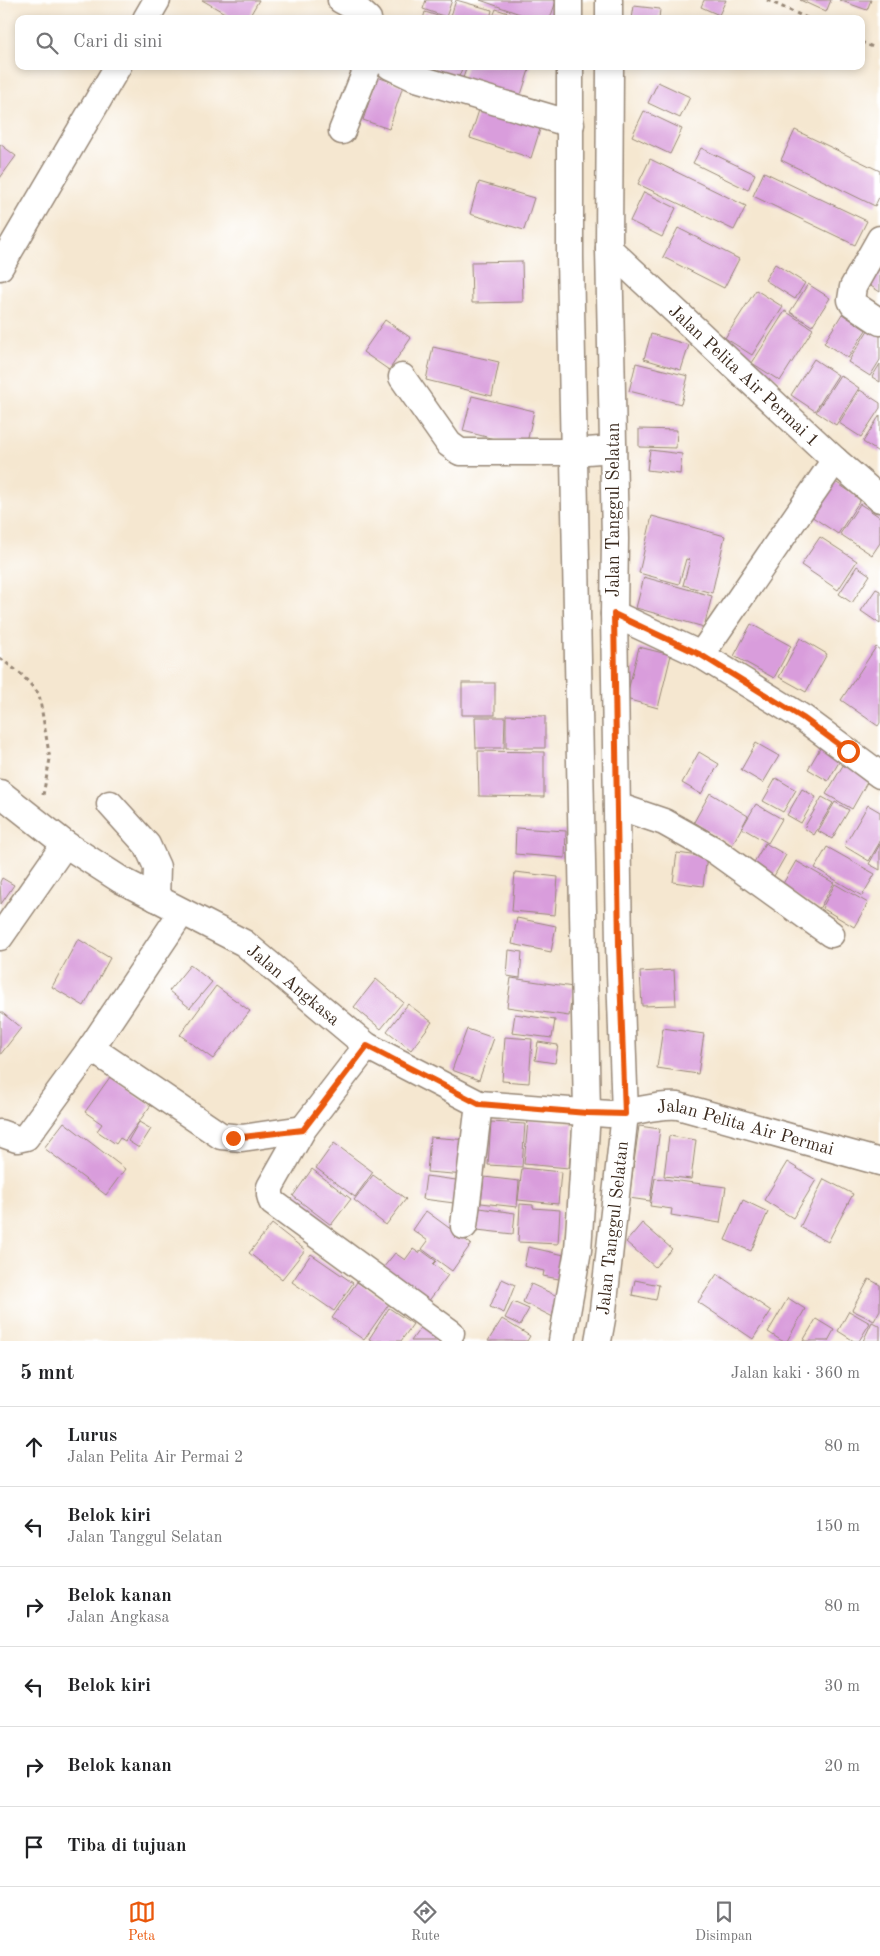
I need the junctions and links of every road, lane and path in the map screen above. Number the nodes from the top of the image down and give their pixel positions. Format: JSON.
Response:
{"nodes":[{"id":1,"x":157,"y":0,"type":"edge"},
{"id":2,"x":341,"y":0,"type":"edge"},
{"id":3,"x":569,"y":0,"type":"edge"},
{"id":4,"x":609,"y":0,"type":"edge"},
{"id":5,"x":767,"y":0,"type":"edge"},
{"id":6,"x":148,"y":15,"type":"edge"},
{"id":7,"x":364,"y":15,"type":"edge"},
{"id":8,"x":569,"y":15,"type":"edge"},
{"id":9,"x":609,"y":15,"type":"edge"},
{"id":10,"x":800,"y":15,"type":"edge"},
{"id":11,"x":865,"y":44,"type":"edge"},
{"id":12,"x":873,"y":47,"type":"dead end"},
{"id":13,"x":115,"y":70,"type":"edge"},
{"id":14,"x":366,"y":70,"type":"edge"},
{"id":15,"x":399,"y":70,"type":"edge"},
{"id":16,"x":570,"y":70,"type":"edge"},
{"id":17,"x":610,"y":70,"type":"edge"},
{"id":18,"x":572,"y":124,"type":"junction"},
{"id":19,"x":342,"y":131,"type":"dead end"},
{"id":20,"x":8,"y":230,"type":"edge"},
{"id":21,"x":880,"y":239,"type":"edge"},
{"id":22,"x":609,"y":249,"type":"junction"},
{"id":23,"x":0,"y":267,"type":"edge"},
{"id":24,"x":880,"y":322,"type":"edge"},
{"id":25,"x":402,"y":378,"type":"dead end"},
{"id":26,"x":613,"y":449,"type":"junction"},
{"id":27,"x":574,"y":452,"type":"junction"},
{"id":28,"x":835,"y":460,"type":"junction"},
{"id":29,"x":880,"y":499,"type":"edge"},
{"id":30,"x":614,"y":614,"type":"junction"},
{"id":31,"x":701,"y":655,"type":"junction"},
{"id":32,"x":0,"y":658,"type":"edge"},
{"id":33,"x":880,"y":775,"type":"edge"},
{"id":34,"x":581,"y":781,"type":"junction"},
{"id":35,"x":0,"y":793,"type":"edge"},
{"id":36,"x":617,"y":795,"type":"junction"},
{"id":37,"x":110,"y":804,"type":"dead end"},
{"id":38,"x":37,"y":822,"type":"junction"},
{"id":39,"x":65,"y":844,"type":"junction"},
{"id":40,"x":156,"y":898,"type":"junction"},
{"id":41,"x":182,"y":912,"type":"junction"},
{"id":42,"x":831,"y":934,"type":"dead end"},
{"id":43,"x":0,"y":937,"type":"edge"},
{"id":44,"x":367,"y":1046,"type":"junction"},
{"id":45,"x":91,"y":1048,"type":"junction"},
{"id":46,"x":479,"y":1104,"type":"junction"},
{"id":47,"x":604,"y":1113,"type":"junction"},
{"id":48,"x":303,"y":1130,"type":"junction"},
{"id":49,"x":0,"y":1133,"type":"edge"},
{"id":50,"x":880,"y":1162,"type":"edge"},
{"id":51,"x":464,"y":1226,"type":"dead end"},
{"id":52,"x":451,"y":1333,"type":"dead end"},
{"id":53,"x":562,"y":1341,"type":"edge"},
{"id":54,"x":598,"y":1341,"type":"edge"}],
"edges":[{"from":1,"to":6,"type":"street"},
{"from":2,"to":7,"type":"street"},
{"from":3,"to":8,"type":"street"},
{"from":4,"to":9,"type":"street"},
{"from":5,"to":10,"type":"path"},
{"from":11,"to":12,"type":"path"},
{"from":13,"to":20,"type":"street"},
{"from":14,"to":19,"type":"street"},
{"from":15,"to":18,"type":"street"},
{"from":16,"to":18,"type":"street","name":"Jalan Tanggul Selatan"},
{"from":17,"to":22,"type":"street","name":"Jalan Tanggul Selatan"},
{"from":18,"to":27,"type":"street","name":"Jalan Tanggul Selatan"},
{"from":20,"to":23,"type":"street"},
{"from":21,"to":24,"type":"street"},
{"from":22,"to":26,"type":"street","name":"Jalan Tanggul Selatan"},
{"from":22,"to":28,"type":"street","name":"Jalan Pelita Air Permai 1"},
{"from":25,"to":27,"type":"street"},
{"from":26,"to":27,"type":"street"},
{"from":26,"to":30,"type":"street","name":"Jalan Tanggul Selatan"},
{"from":27,"to":34,"type":"street","name":"Jalan Tanggul Selatan"},
{"from":28,"to":29,"type":"street","name":"Jalan Pelita Air Permai 1"},
{"from":28,"to":31,"type":"street"},
{"from":30,"to":31,"type":"street"},
{"from":30,"to":36,"type":"street","name":"Jalan Tanggul Selatan"},
{"from":31,"to":33,"type":"street"},
{"from":32,"to":38,"type":"path"},
{"from":34,"to":36,"type":"street"},
{"from":34,"to":47,"type":"street","name":"Jalan Tanggul Selatan"},
{"from":35,"to":38,"type":"street","name":"Jalan Angkasa"},
{"from":36,"to":42,"type":"street"},
{"from":36,"to":47,"type":"street","name":"Jalan Tanggul Selatan"},
{"from":37,"to":40,"type":"street"},
{"from":38,"to":39,"type":"street","name":"Jalan Angkasa"},
{"from":39,"to":40,"type":"street","name":"Jalan Angkasa"},
{"from":39,"to":43,"type":"street"},
{"from":40,"to":41,"type":"street","name":"Jalan Angkasa"},
{"from":41,"to":44,"type":"street","name":"Jalan Angkasa"},
{"from":41,"to":45,"type":"street"},
{"from":44,"to":46,"type":"street","name":"Jalan Angkasa"},
{"from":44,"to":48,"type":"street"},
{"from":45,"to":48,"type":"street"},
{"from":45,"to":49,"type":"street"},
{"from":46,"to":47,"type":"street","name":"Jalan Angkasa"},
{"from":46,"to":51,"type":"street"},
{"from":47,"to":50,"type":"street","name":"Jalan Pelita Air Permai"},
{"from":47,"to":53,"type":"street","name":"Jalan Tanggul Selatan"},
{"from":47,"to":54,"type":"street","name":"Jalan Tanggul Selatan"},
{"from":48,"to":52,"type":"street"}]}
